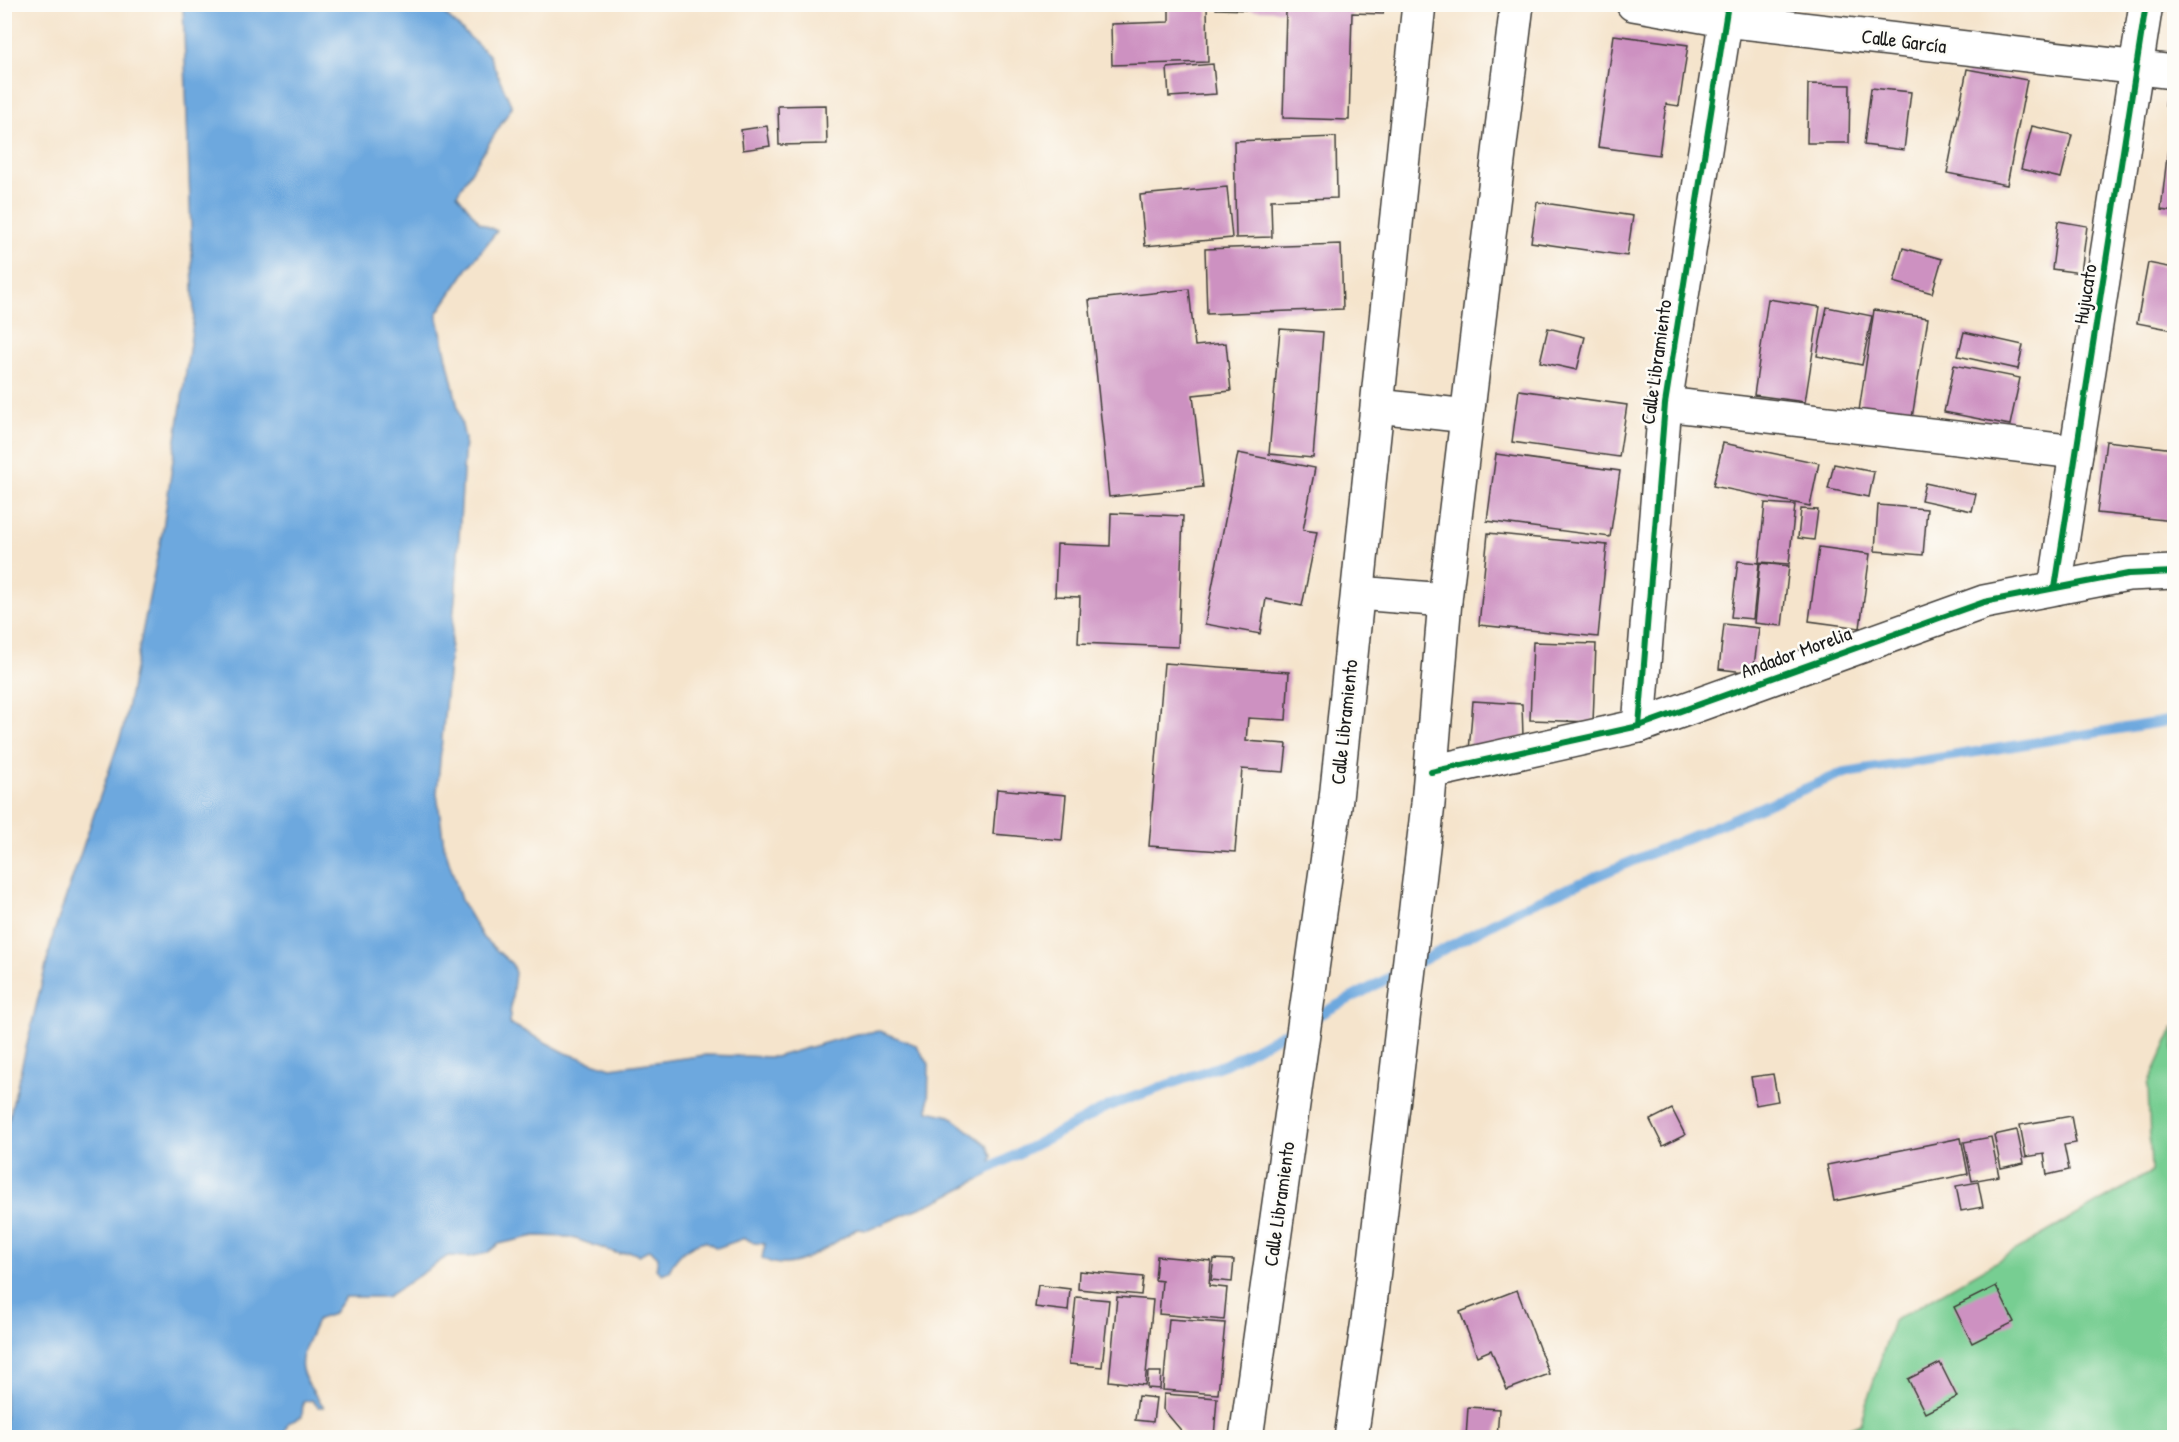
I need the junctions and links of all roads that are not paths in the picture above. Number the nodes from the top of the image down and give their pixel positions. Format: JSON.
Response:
{"nodes":[{"id":1,"x":1419,"y":4,"type":"edge"},
{"id":2,"x":1517,"y":4,"type":"edge"},
{"id":3,"x":1633,"y":4,"type":"edge"},
{"id":4,"x":2146,"y":4,"type":"edge"},
{"id":5,"x":1727,"y":12,"type":"edge"},
{"id":6,"x":2137,"y":68,"type":"junction"},
{"id":7,"x":2175,"y":72,"type":"edge"},
{"id":8,"x":1665,"y":404,"type":"junction"},
{"id":9,"x":1378,"y":406,"type":"junction"},
{"id":10,"x":1467,"y":416,"type":"junction"},
{"id":11,"x":2076,"y":452,"type":"junction"},
{"id":12,"x":2175,"y":572,"type":"edge"},
{"id":13,"x":2055,"y":588,"type":"junction"},
{"id":14,"x":1358,"y":593,"type":"junction"},
{"id":15,"x":1445,"y":600,"type":"junction"},
{"id":16,"x":1640,"y":726,"type":"junction"},
{"id":17,"x":1431,"y":772,"type":"junction"},
{"id":18,"x":1246,"y":1437,"type":"edge"},
{"id":19,"x":1351,"y":1437,"type":"edge"}],
"edges":[{"from":1,"to":9,"type":"main road","name":"Calle Libramiento"},
{"from":2,"to":10,"type":"main road"},
{"from":3,"to":5,"type":"main road","name":"Calle García"},
{"from":4,"to":6,"type":"main road","name":"Hujucato"},
{"from":5,"to":6,"type":"main road","name":"Calle García"},
{"from":5,"to":8,"type":"main road","name":"Calle Libramiento"},
{"from":6,"to":7,"type":"main road","name":"Calle García"},
{"from":6,"to":11,"type":"main road","name":"Hujucato"},
{"from":8,"to":11,"type":"main road"},
{"from":8,"to":16,"type":"main road","name":"Calle Libramiento"},
{"from":9,"to":10,"type":"main road"},
{"from":9,"to":14,"type":"main road","name":"Calle Libramiento"},
{"from":10,"to":15,"type":"main road"},
{"from":11,"to":13,"type":"main road","name":"Hujucato"},
{"from":12,"to":13,"type":"main road","name":"Andador Morelia"},
{"from":13,"to":16,"type":"main road","name":"Andador Morelia"},
{"from":14,"to":15,"type":"main road"},
{"from":14,"to":18,"type":"main road","name":"Calle Libramiento"},
{"from":15,"to":17,"type":"main road"},
{"from":16,"to":17,"type":"main road","name":"Andador Morelia"},
{"from":17,"to":19,"type":"main road"}]}
